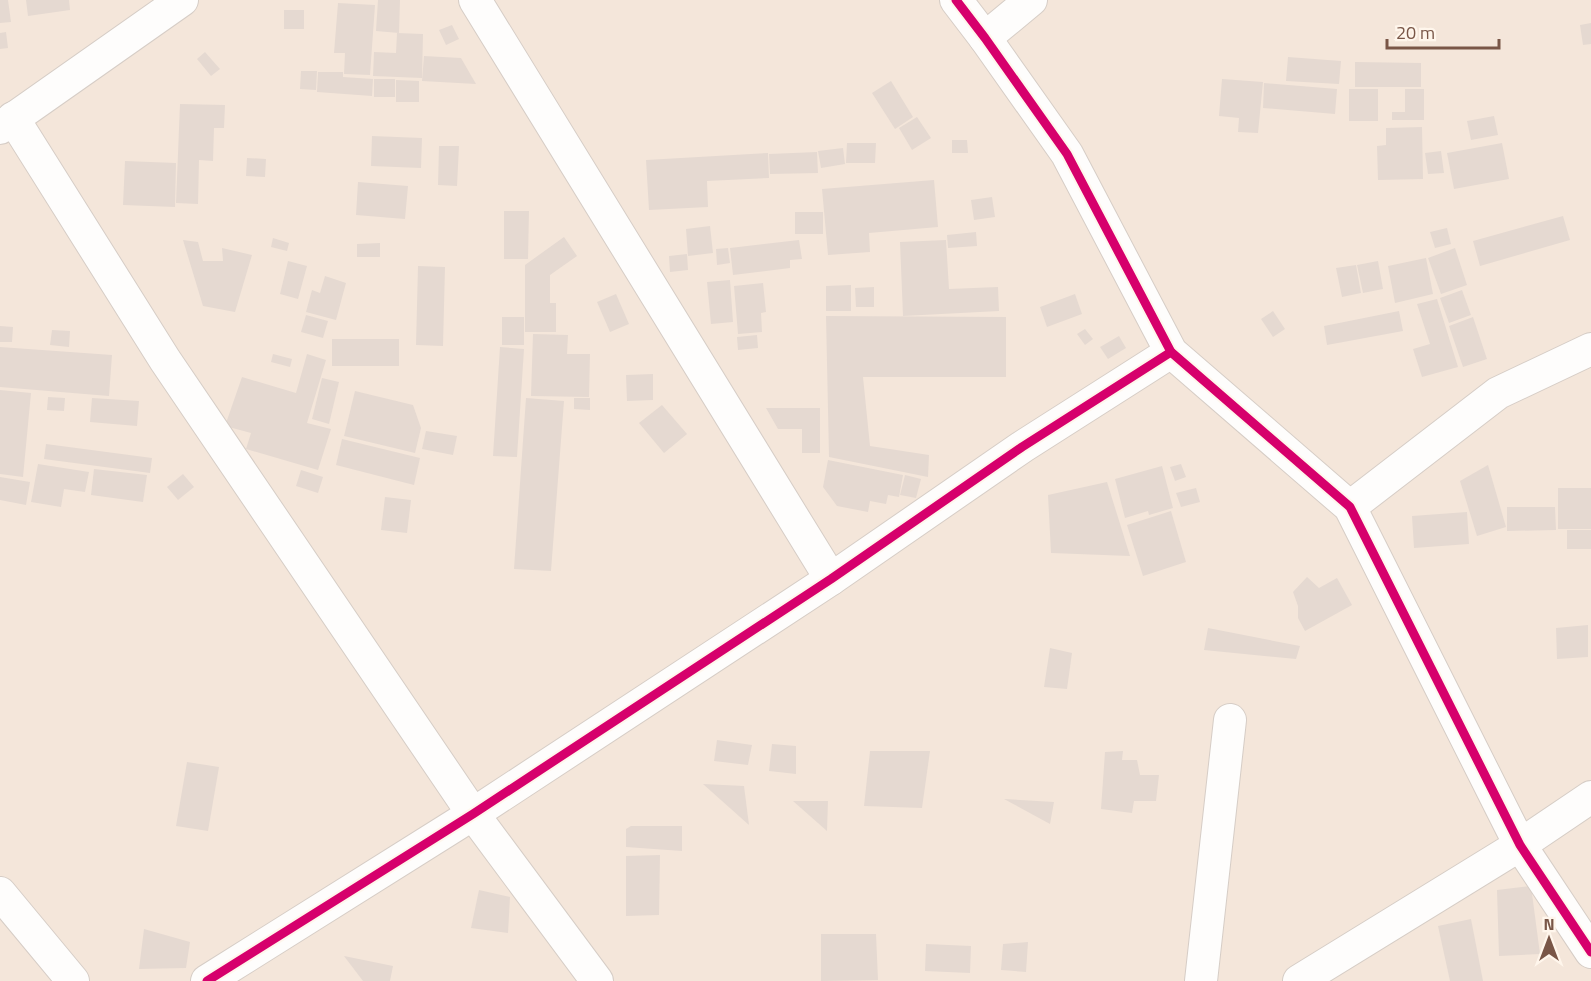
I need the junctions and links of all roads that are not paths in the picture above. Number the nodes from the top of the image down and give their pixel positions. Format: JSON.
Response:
{"nodes":[{"id":1,"x":182,"y":0,"type":"edge"},
{"id":2,"x":475,"y":0,"type":"edge"},
{"id":3,"x":956,"y":0,"type":"edge"},
{"id":4,"x":1031,"y":0,"type":"edge"},
{"id":5,"x":985,"y":38,"type":"junction"},
{"id":6,"x":7,"y":123,"type":"edge"},
{"id":7,"x":1591,"y":349,"type":"edge"},
{"id":8,"x":1171,"y":352,"type":"junction"},
{"id":9,"x":1350,"y":507,"type":"junction"},
{"id":10,"x":831,"y":579,"type":"junction"},
{"id":11,"x":1230,"y":720,"type":"dead end"},
{"id":12,"x":1591,"y":797,"type":"edge"},
{"id":13,"x":473,"y":814,"type":"junction"},
{"id":14,"x":1520,"y":845,"type":"junction"},
{"id":15,"x":0,"y":893,"type":"edge"},
{"id":16,"x":1591,"y":952,"type":"edge"},
{"id":17,"x":73,"y":981,"type":"edge"},
{"id":18,"x":207,"y":981,"type":"edge"},
{"id":19,"x":597,"y":981,"type":"edge"},
{"id":20,"x":1201,"y":981,"type":"edge"},
{"id":21,"x":1299,"y":981,"type":"edge"}],
"edges":[{"from":1,"to":6,"type":"street"},
{"from":2,"to":10,"type":"street"},
{"from":3,"to":5,"type":"street"},
{"from":4,"to":5,"type":"street"},
{"from":5,"to":8,"type":"street"},
{"from":6,"to":13,"type":"street"},
{"from":7,"to":9,"type":"street"},
{"from":8,"to":9,"type":"street"},
{"from":8,"to":10,"type":"street"},
{"from":9,"to":14,"type":"street"},
{"from":10,"to":13,"type":"street"},
{"from":11,"to":20,"type":"street"},
{"from":12,"to":14,"type":"street"},
{"from":13,"to":18,"type":"street"},
{"from":13,"to":19,"type":"street"},
{"from":14,"to":16,"type":"street"},
{"from":14,"to":21,"type":"street"},
{"from":15,"to":17,"type":"street"}]}
